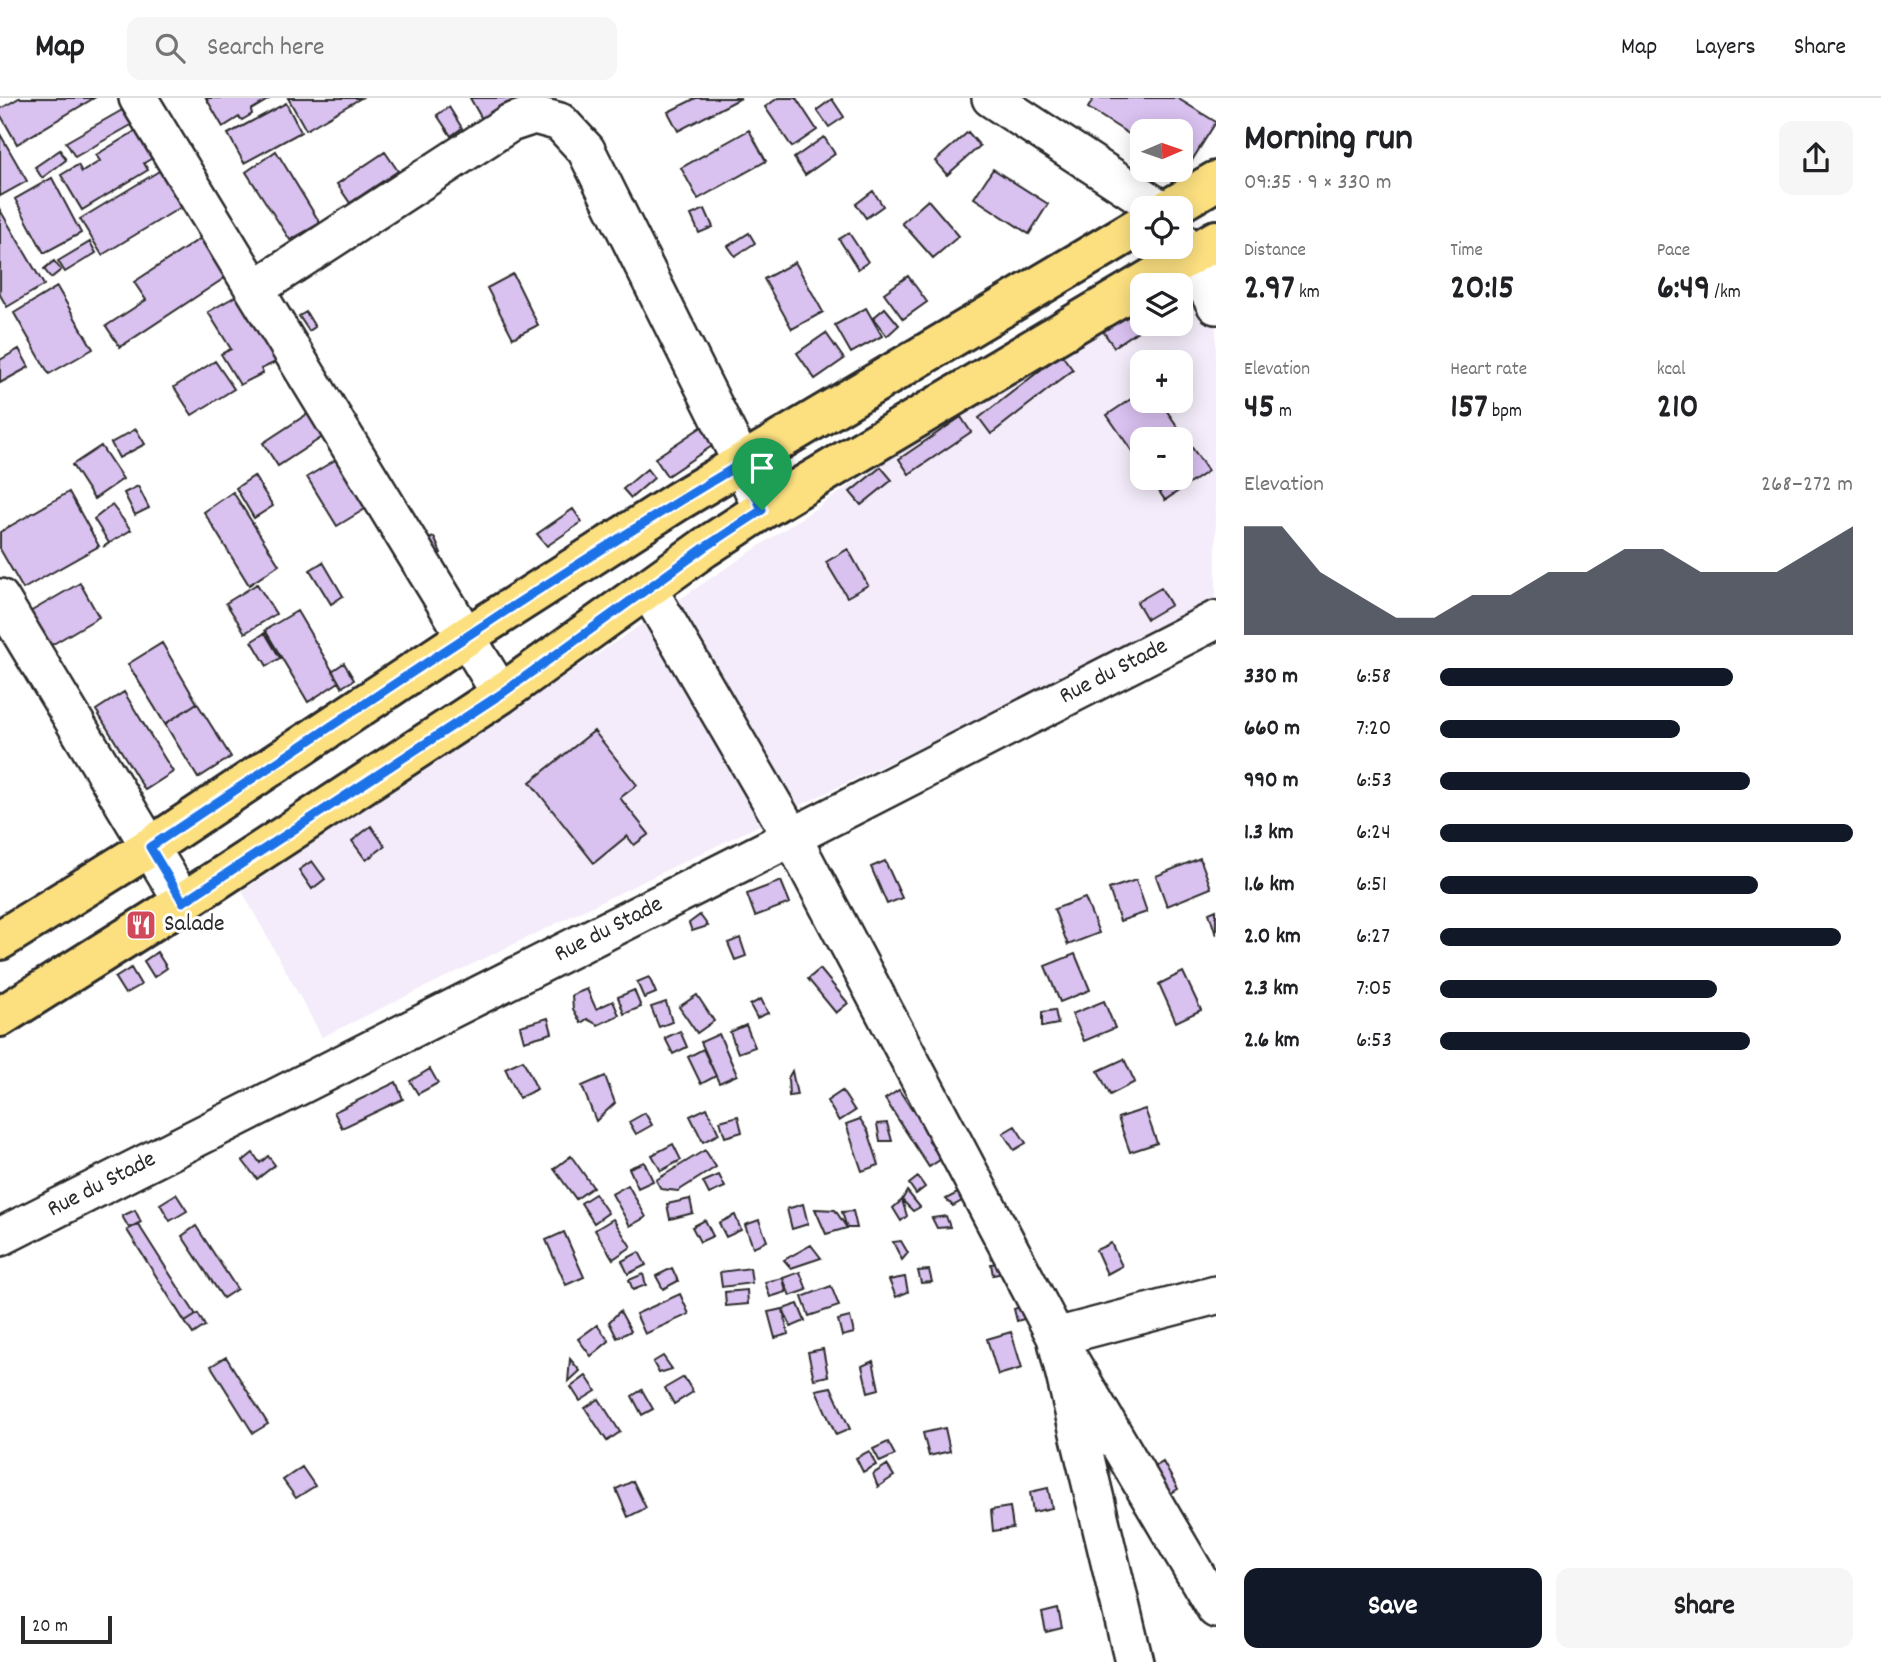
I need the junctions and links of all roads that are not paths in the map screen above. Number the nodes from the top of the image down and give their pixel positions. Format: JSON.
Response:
{"nodes":[{"id":1,"x":138,"y":98,"type":"edge"},
{"id":2,"x":991,"y":98,"type":"edge"},
{"id":3,"x":1216,"y":181,"type":"edge"},
{"id":4,"x":1141,"y":196,"type":"edge"},
{"id":5,"x":1190,"y":196,"type":"edge"},
{"id":6,"x":1130,"y":232,"type":"edge"},
{"id":7,"x":1196,"y":246,"type":"edge"},
{"id":8,"x":255,"y":289,"type":"junction"},
{"id":9,"x":1216,"y":305,"type":"edge"},
{"id":10,"x":742,"y":463,"type":"junction"},
{"id":11,"x":762,"y":510,"type":"junction"},
{"id":12,"x":648,"y":589,"type":"junction"},
{"id":13,"x":0,"y":598,"type":"edge"},
{"id":14,"x":1216,"y":620,"type":"edge"},
{"id":15,"x":467,"y":636,"type":"junction"},
{"id":16,"x":501,"y":694,"type":"junction"},
{"id":17,"x":792,"y":837,"type":"junction"},
{"id":18,"x":150,"y":847,"type":"junction"},
{"id":19,"x":183,"y":902,"type":"junction"},
{"id":20,"x":0,"y":940,"type":"edge"},
{"id":21,"x":0,"y":1017,"type":"edge"},
{"id":22,"x":0,"y":1237,"type":"edge"},
{"id":23,"x":1216,"y":1295,"type":"edge"},
{"id":24,"x":1056,"y":1337,"type":"junction"},
{"id":25,"x":1216,"y":1609,"type":"edge"},
{"id":26,"x":1134,"y":1662,"type":"edge"}],
"edges":[{"from":1,"to":8,"type":"street"},
{"from":2,"to":4,"type":"street"},
{"from":3,"to":5,"type":"main road"},
{"from":6,"to":10,"type":"main road"},
{"from":7,"to":9,"type":"street"},
{"from":7,"to":11,"type":"main road"},
{"from":8,"to":10,"type":"street"},
{"from":8,"to":15,"type":"street"},
{"from":10,"to":11,"type":"street"},
{"from":10,"to":15,"type":"main road"},
{"from":11,"to":12,"type":"main road"},
{"from":12,"to":16,"type":"main road"},
{"from":12,"to":17,"type":"street"},
{"from":13,"to":18,"type":"street"},
{"from":14,"to":17,"type":"street","name":"Rue du Stade"},
{"from":15,"to":16,"type":"street"},
{"from":15,"to":18,"type":"main road"},
{"from":16,"to":19,"type":"main road"},
{"from":17,"to":22,"type":"street","name":"Rue du Stade"},
{"from":17,"to":24,"type":"street"},
{"from":18,"to":19,"type":"street"},
{"from":18,"to":20,"type":"main road"},
{"from":19,"to":21,"type":"main road"},
{"from":23,"to":24,"type":"street"},
{"from":24,"to":25,"type":"street"},
{"from":24,"to":26,"type":"street"}]}
